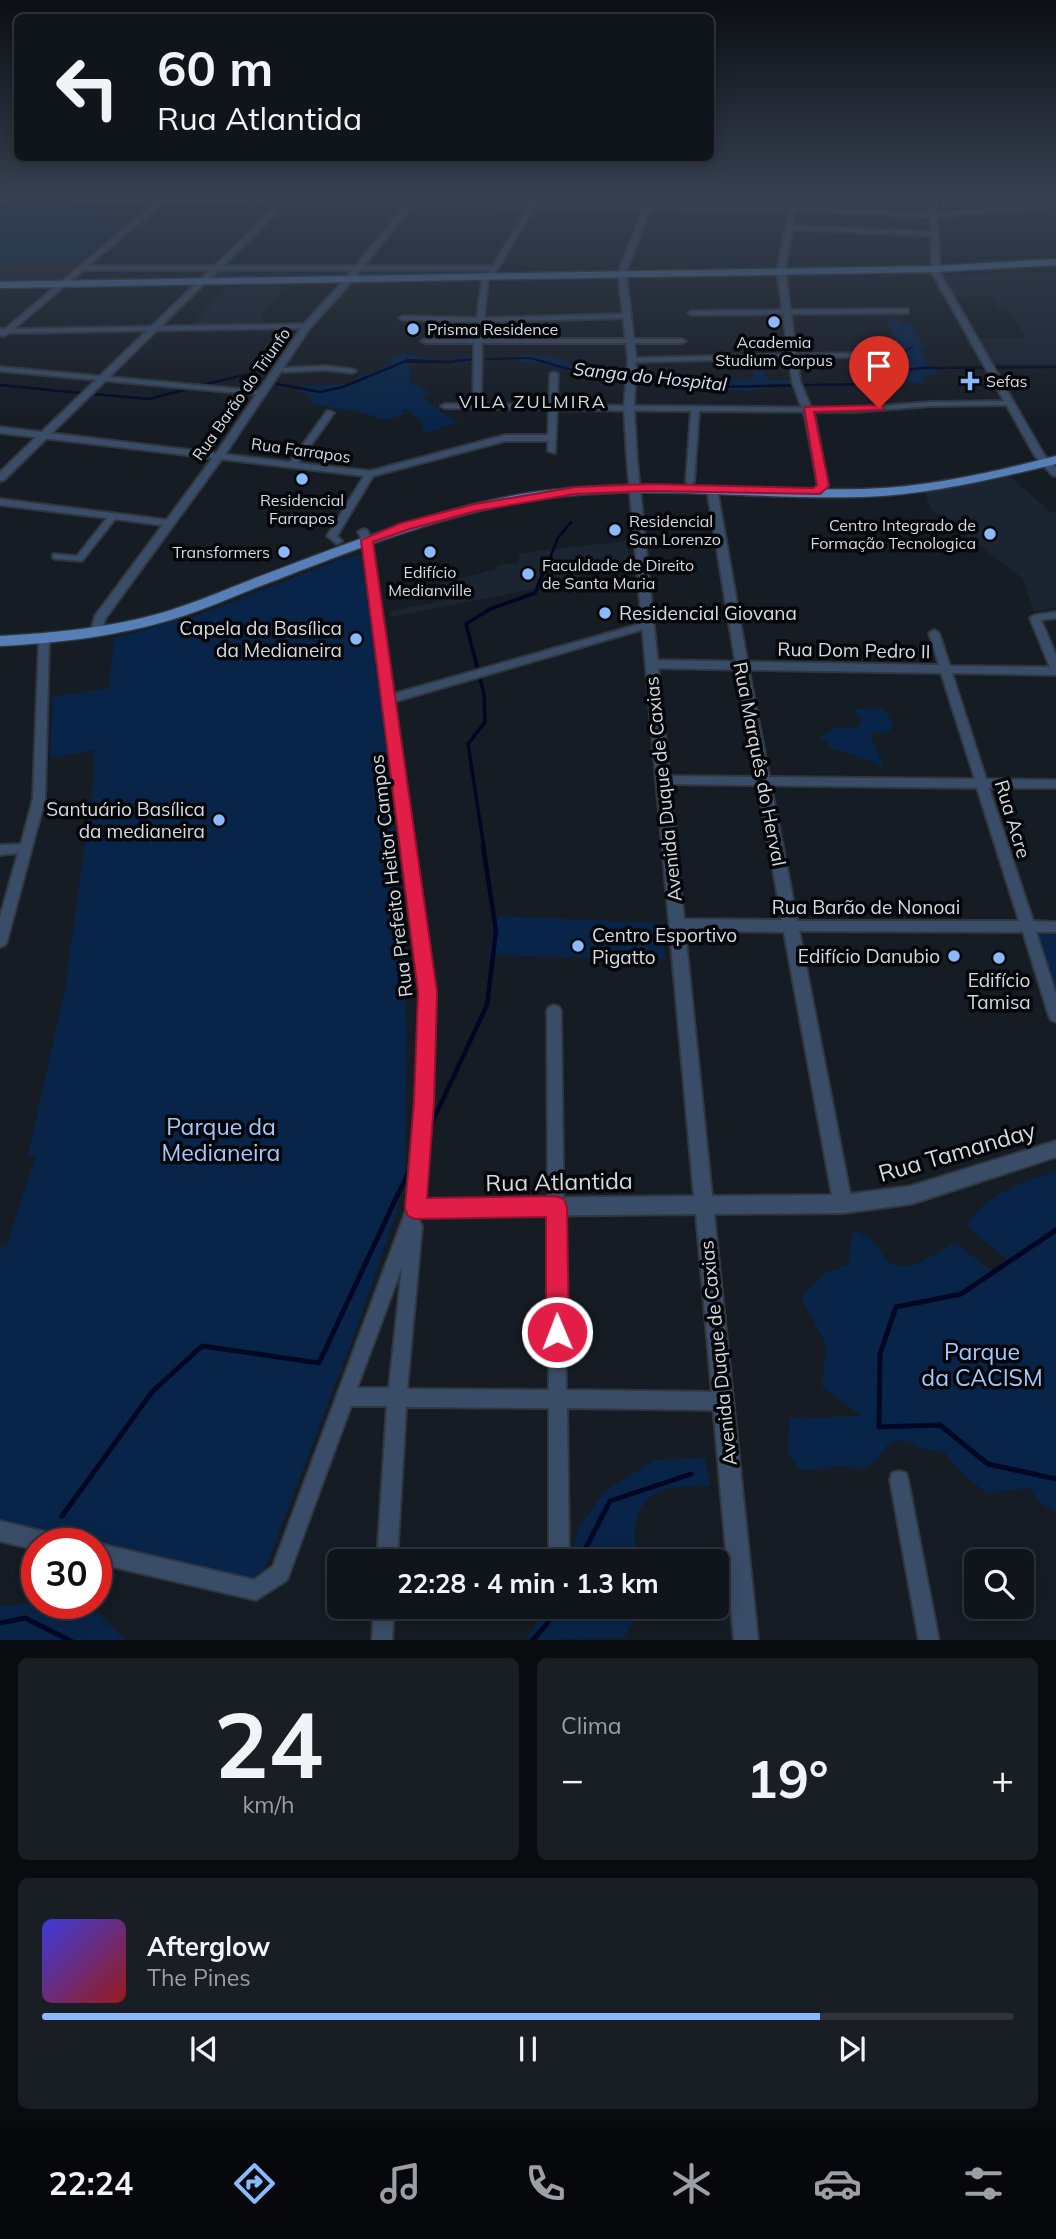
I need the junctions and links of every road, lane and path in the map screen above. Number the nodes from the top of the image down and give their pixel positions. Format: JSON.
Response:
{"nodes":[{"id":1,"x":78,"y":271,"type":"edge"},
{"id":2,"x":213,"y":271,"type":"edge"},
{"id":3,"x":355,"y":271,"type":"edge"},
{"id":4,"x":493,"y":271,"type":"edge"},
{"id":5,"x":624,"y":271,"type":"edge"},
{"id":6,"x":935,"y":271,"type":"junction"},
{"id":7,"x":948,"y":271,"type":"edge"},
{"id":8,"x":782,"y":273,"type":"junction"},
{"id":9,"x":622,"y":276,"type":"junction"},
{"id":10,"x":486,"y":278,"type":"junction"},
{"id":11,"x":348,"y":281,"type":"junction"},
{"id":12,"x":201,"y":283,"type":"junction"},
{"id":13,"x":59,"y":286,"type":"junction"},
{"id":14,"x":0,"y":287,"type":"edge"},
{"id":15,"x":905,"y":311,"type":"dead end"},
{"id":16,"x":787,"y":312,"type":"junction"},
{"id":17,"x":692,"y":313,"type":"dead end"},
{"id":18,"x":626,"y":316,"type":"junction"},
{"id":19,"x":403,"y":318,"type":"dead end"},
{"id":20,"x":433,"y":319,"type":"joint"},
{"id":21,"x":480,"y":320,"type":"junction"},
{"id":22,"x":307,"y":326,"type":"junction"},
{"id":23,"x":152,"y":329,"type":"junction"},
{"id":24,"x":2,"y":333,"type":"edge"},
{"id":25,"x":425,"y":341,"type":"dead end"},
{"id":26,"x":478,"y":341,"type":"junction"},
{"id":27,"x":629,"y":341,"type":"junction"},
{"id":28,"x":682,"y":341,"type":"dead end"},
{"id":29,"x":854,"y":355,"type":"dead end"},
{"id":30,"x":793,"y":356,"type":"junction"},
{"id":31,"x":632,"y":360,"type":"junction"},
{"id":32,"x":0,"y":369,"type":"edge"},
{"id":33,"x":280,"y":370,"type":"junction"},
{"id":34,"x":332,"y":370,"type":"joint"},
{"id":35,"x":352,"y":371,"type":"dead end"},
{"id":36,"x":554,"y":374,"type":"dead end"},
{"id":37,"x":104,"y":377,"type":"junction"},
{"id":38,"x":262,"y":393,"type":"junction"},
{"id":39,"x":1010,"y":403,"type":"junction"},
{"id":40,"x":445,"y":406,"type":"dead end"},
{"id":41,"x":477,"y":406,"type":"junction"},
{"id":42,"x":553,"y":407,"type":"junction"},
{"id":43,"x":629,"y":407,"type":"junction"},
{"id":44,"x":695,"y":408,"type":"junction"},
{"id":45,"x":808,"y":409,"type":"junction"},
{"id":46,"x":330,"y":413,"type":"dead end"},
{"id":47,"x":0,"y":430,"type":"edge"},
{"id":48,"x":44,"y":435,"type":"junction"},
{"id":49,"x":553,"y":439,"type":"junction"},
{"id":50,"x":552,"y":452,"type":"dead end"},
{"id":51,"x":1056,"y":452,"type":"edge"},
{"id":52,"x":221,"y":454,"type":"junction"},
{"id":53,"x":1047,"y":460,"type":"edge"},
{"id":54,"x":293,"y":464,"type":"junction"},
{"id":55,"x":1056,"y":473,"type":"edge"},
{"id":56,"x":370,"y":474,"type":"junction"},
{"id":57,"x":0,"y":478,"type":"edge"},
{"id":58,"x":690,"y":481,"type":"junction"},
{"id":59,"x":634,"y":484,"type":"junction"},
{"id":60,"x":823,"y":486,"type":"junction"},
{"id":61,"x":712,"y":489,"type":"junction"},
{"id":62,"x":809,"y":492,"type":"junction"},
{"id":63,"x":0,"y":502,"type":"edge"},
{"id":64,"x":113,"y":516,"type":"junction"},
{"id":65,"x":168,"y":523,"type":"junction"},
{"id":66,"x":365,"y":536,"type":"junction"},
{"id":67,"x":337,"y":541,"type":"junction"},
{"id":68,"x":56,"y":556,"type":"dead end"},
{"id":69,"x":1056,"y":614,"type":"edge"},
{"id":70,"x":98,"y":625,"type":"junction"},
{"id":71,"x":647,"y":625,"type":"junction"},
{"id":72,"x":0,"y":629,"type":"edge"},
{"id":73,"x":45,"y":633,"type":"junction"},
{"id":74,"x":934,"y":633,"type":"dead end"},
{"id":75,"x":0,"y":641,"type":"edge"},
{"id":76,"x":651,"y":664,"type":"junction"},
{"id":77,"x":742,"y":666,"type":"junction"},
{"id":78,"x":946,"y":669,"type":"junction"},
{"id":79,"x":1056,"y":670,"type":"edge"},
{"id":80,"x":390,"y":699,"type":"junction"},
{"id":81,"x":662,"y":780,"type":"junction"},
{"id":82,"x":764,"y":781,"type":"junction"},
{"id":83,"x":982,"y":783,"type":"junction"},
{"id":84,"x":1056,"y":784,"type":"edge"},
{"id":85,"x":26,"y":848,"type":"junction"},
{"id":86,"x":0,"y":850,"type":"edge"},
{"id":87,"x":676,"y":925,"type":"junction"},
{"id":88,"x":791,"y":926,"type":"junction"},
{"id":89,"x":1027,"y":927,"type":"junction"},
{"id":90,"x":1056,"y":927,"type":"edge"},
{"id":91,"x":0,"y":941,"type":"edge"},
{"id":92,"x":554,"y":1011,"type":"dead end"},
{"id":93,"x":1056,"y":1016,"type":"edge"},
{"id":94,"x":1056,"y":1149,"type":"edge"},
{"id":95,"x":843,"y":1204,"type":"junction"},
{"id":96,"x":703,"y":1205,"type":"junction"},
{"id":97,"x":556,"y":1207,"type":"junction"},
{"id":98,"x":415,"y":1208,"type":"junction"},
{"id":99,"x":345,"y":1397,"type":"junction"},
{"id":100,"x":397,"y":1398,"type":"junction"},
{"id":101,"x":558,"y":1399,"type":"junction"},
{"id":102,"x":722,"y":1401,"type":"junction"},
{"id":103,"x":899,"y":1480,"type":"dead end"},
{"id":104,"x":0,"y":1531,"type":"edge"},
{"id":105,"x":21,"y":1536,"type":"edge"},
{"id":106,"x":388,"y":1549,"type":"edge"},
{"id":107,"x":559,"y":1549,"type":"edge"},
{"id":108,"x":112,"y":1557,"type":"edge"},
{"id":109,"x":383,"y":1619,"type":"edge"},
{"id":110,"x":382,"y":1640,"type":"edge"},
{"id":111,"x":746,"y":1640,"type":"edge"},
{"id":112,"x":929,"y":1640,"type":"edge"}],
"edges":[{"from":1,"to":13,"type":"street"},
{"from":2,"to":12,"type":"street"},
{"from":3,"to":11,"type":"street","name":"Rua Barão do Triunfo"},
{"from":4,"to":10,"type":"street"},
{"from":5,"to":9,"type":"street","name":"Avenida Duque de Caxias"},
{"from":6,"to":7,"type":"main road"},
{"from":6,"to":8,"type":"main road"},
{"from":6,"to":39,"type":"street"},
{"from":8,"to":9,"type":"main road"},
{"from":8,"to":16,"type":"street"},
{"from":9,"to":10,"type":"main road"},
{"from":9,"to":18,"type":"street","name":"Avenida Duque de Caxias"},
{"from":10,"to":11,"type":"main road"},
{"from":10,"to":21,"type":"street"},
{"from":11,"to":12,"type":"main road"},
{"from":11,"to":22,"type":"street","name":"Rua Barão do Triunfo"},
{"from":12,"to":13,"type":"main road"},
{"from":12,"to":23,"type":"street"},
{"from":13,"to":14,"type":"main road"},
{"from":13,"to":24,"type":"street"},
{"from":15,"to":16,"type":"street"},
{"from":16,"to":17,"type":"street"},
{"from":16,"to":30,"type":"street"},
{"from":18,"to":21,"type":"street"},
{"from":18,"to":27,"type":"street","name":"Avenida Duque de Caxias"},
{"from":19,"to":20,"type":"street"},
{"from":20,"to":21,"type":"street"},
{"from":21,"to":26,"type":"street"},
{"from":22,"to":23,"type":"street"},
{"from":22,"to":33,"type":"street","name":"Rua Barão do Triunfo"},
{"from":23,"to":24,"type":"street"},
{"from":23,"to":37,"type":"street"},
{"from":25,"to":26,"type":"street"},
{"from":26,"to":27,"type":"street"},
{"from":26,"to":41,"type":"street"},
{"from":27,"to":28,"type":"street"},
{"from":27,"to":31,"type":"street","name":"Avenida Duque de Caxias"},
{"from":29,"to":30,"type":"street"},
{"from":30,"to":31,"type":"street"},
{"from":30,"to":45,"type":"street"},
{"from":31,"to":43,"type":"street","name":"Avenida Duque de Caxias"},
{"from":32,"to":37,"type":"street"},
{"from":33,"to":34,"type":"street"},
{"from":33,"to":38,"type":"street","name":"Rua Barão do Triunfo"},
{"from":34,"to":35,"type":"street"},
{"from":36,"to":42,"type":"street"},
{"from":37,"to":38,"type":"street"},
{"from":37,"to":48,"type":"street"},
{"from":38,"to":52,"type":"street","name":"Rua Barão do Triunfo"},
{"from":39,"to":45,"type":"street"},
{"from":39,"to":53,"type":"street"},
{"from":40,"to":41,"type":"street"},
{"from":41,"to":42,"type":"street"},
{"from":42,"to":43,"type":"street"},
{"from":42,"to":49,"type":"street"},
{"from":43,"to":44,"type":"street"},
{"from":43,"to":59,"type":"street","name":"Avenida Duque de Caxias"},
{"from":44,"to":45,"type":"street"},
{"from":44,"to":58,"type":"street"},
{"from":45,"to":60,"type":"street"},
{"from":46,"to":54,"type":"street"},
{"from":47,"to":48,"type":"street","name":"Rua Farrapos"},
{"from":48,"to":52,"type":"street","name":"Rua Farrapos"},
{"from":48,"to":57,"type":"street"},
{"from":49,"to":50,"type":"street"},
{"from":49,"to":56,"type":"street","name":"Rua Farrapos"},
{"from":51,"to":53,"type":"main road"},
{"from":52,"to":54,"type":"street","name":"Rua Farrapos"},
{"from":52,"to":65,"type":"street","name":"Rua Barão do Triunfo"},
{"from":53,"to":55,"type":"street"},
{"from":53,"to":60,"type":"main road"},
{"from":53,"to":62,"type":"main road"},
{"from":54,"to":56,"type":"street","name":"Rua Farrapos"},
{"from":56,"to":67,"type":"street"},
{"from":58,"to":59,"type":"main road"},
{"from":58,"to":60,"type":"main road"},
{"from":59,"to":61,"type":"main road"},
{"from":59,"to":66,"type":"main road"},
{"from":59,"to":71,"type":"street","name":"Avenida Duque de Caxias"},
{"from":60,"to":62,"type":"main road"},
{"from":61,"to":62,"type":"main road"},
{"from":61,"to":77,"type":"street","name":"Rua Marquês do Herval"},
{"from":63,"to":64,"type":"street"},
{"from":64,"to":65,"type":"street"},
{"from":64,"to":68,"type":"street"},
{"from":65,"to":70,"type":"street","name":"Rua Barão do Triunfo"},
{"from":66,"to":67,"type":"main road"},
{"from":66,"to":70,"type":"main road"},
{"from":66,"to":80,"type":"street","name":"Rua Prefeito Heitor Campos"},
{"from":67,"to":70,"type":"main road"},
{"from":69,"to":79,"type":"street"},
{"from":70,"to":73,"type":"main road"},
{"from":71,"to":76,"type":"street","name":"Avenida Duque de Caxias"},
{"from":71,"to":80,"type":"street"},
{"from":72,"to":73,"type":"main road"},
{"from":73,"to":75,"type":"main road"},
{"from":73,"to":85,"type":"street"},
{"from":74,"to":78,"type":"street","name":"Rua Acre"},
{"from":76,"to":77,"type":"street","name":"Rua Dom Pedro II"},
{"from":76,"to":81,"type":"street","name":"Avenida Duque de Caxias"},
{"from":77,"to":78,"type":"street","name":"Rua Dom Pedro II"},
{"from":77,"to":82,"type":"street","name":"Rua Marquês do Herval"},
{"from":78,"to":79,"type":"street","name":"Rua Dom Pedro II"},
{"from":78,"to":83,"type":"street","name":"Rua Acre"},
{"from":80,"to":98,"type":"street","name":"Rua Prefeito Heitor Campos"},
{"from":81,"to":82,"type":"street"},
{"from":81,"to":87,"type":"street","name":"Avenida Duque de Caxias"},
{"from":82,"to":83,"type":"street"},
{"from":82,"to":88,"type":"street","name":"Rua Marquês do Herval"},
{"from":83,"to":84,"type":"street"},
{"from":83,"to":89,"type":"street","name":"Rua Acre"},
{"from":85,"to":86,"type":"street"},
{"from":85,"to":91,"type":"street"},
{"from":87,"to":88,"type":"street","name":"Rua Barão de Nonoai"},
{"from":87,"to":96,"type":"street","name":"Avenida Duque de Caxias"},
{"from":88,"to":89,"type":"street","name":"Rua Barão de Nonoai"},
{"from":88,"to":95,"type":"street","name":"Rua Marquês do Herval"},
{"from":89,"to":90,"type":"street","name":"Rua Barão de Nonoai"},
{"from":89,"to":93,"type":"street","name":"Rua Acre"},
{"from":92,"to":97,"type":"street"},
{"from":94,"to":95,"type":"street","name":"Rua Tamanday"},
{"from":95,"to":96,"type":"street","name":"Rua Tamanday"},
{"from":96,"to":97,"type":"street","name":"Rua Atlantida"},
{"from":96,"to":102,"type":"street","name":"Avenida Duque de Caxias"},
{"from":97,"to":98,"type":"street","name":"Rua Atlantida"},
{"from":97,"to":101,"type":"street"},
{"from":98,"to":99,"type":"street"},
{"from":98,"to":100,"type":"street"},
{"from":99,"to":100,"type":"street"},
{"from":99,"to":108,"type":"street"},
{"from":100,"to":101,"type":"street"},
{"from":100,"to":106,"type":"street"},
{"from":101,"to":102,"type":"street"},
{"from":101,"to":107,"type":"street"},
{"from":102,"to":111,"type":"street","name":"Avenida Duque de Caxias"},
{"from":103,"to":112,"type":"street"},
{"from":104,"to":105,"type":"street"},
{"from":109,"to":110,"type":"street"}]}
